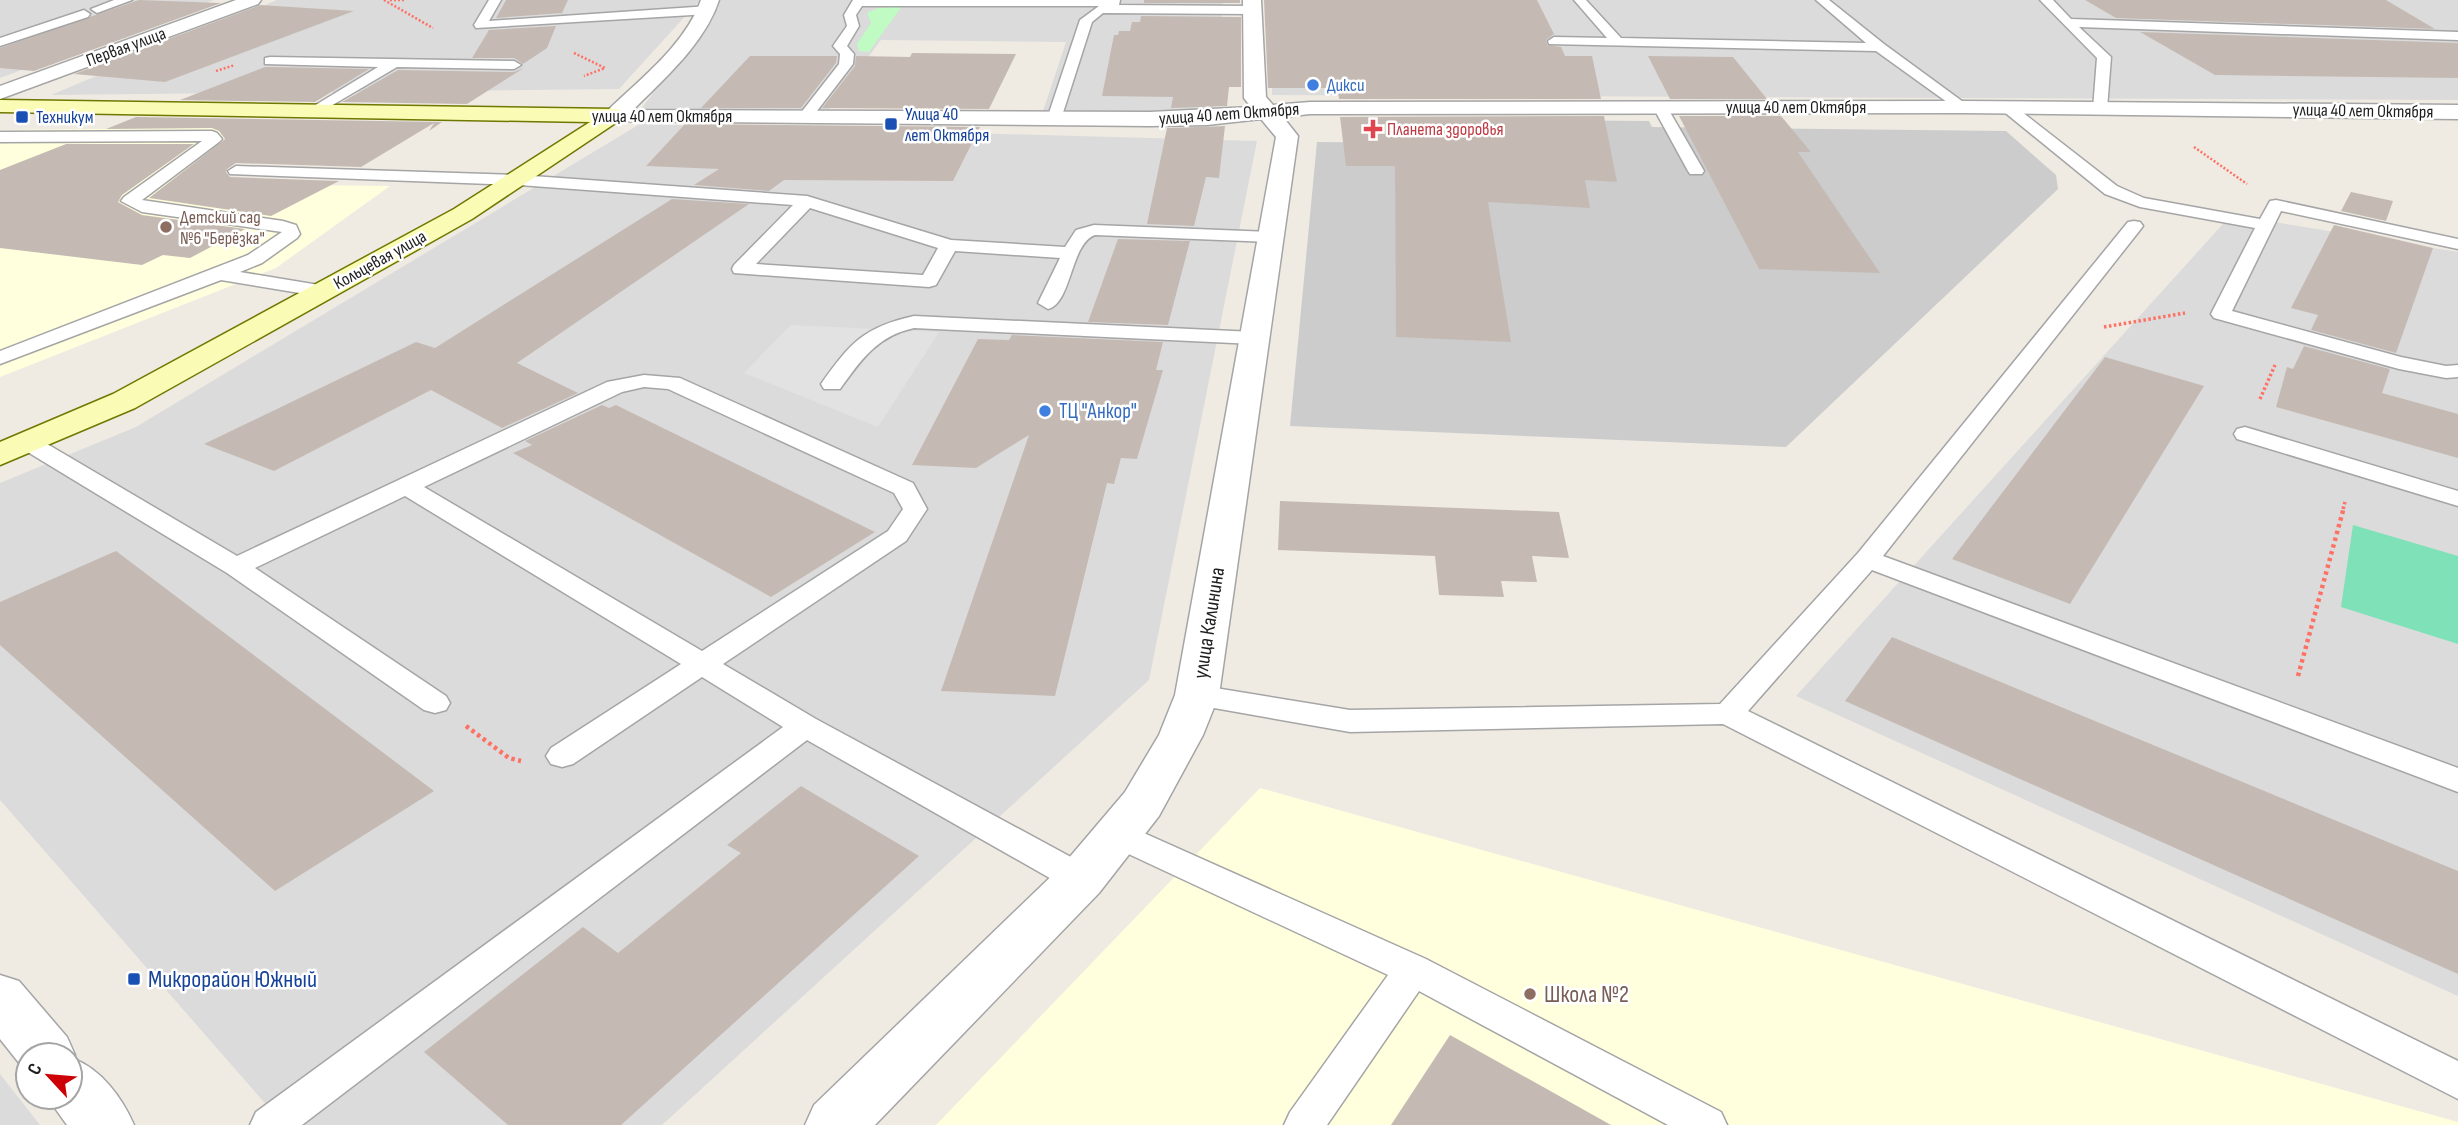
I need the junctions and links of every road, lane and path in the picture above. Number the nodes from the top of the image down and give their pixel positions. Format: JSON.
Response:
{"nodes":[{"id":1,"x":127,"y":0,"type":"edge"},
{"id":2,"x":252,"y":0,"type":"edge"},
{"id":3,"x":391,"y":0,"type":"edge"},
{"id":4,"x":406,"y":0,"type":"edge"},
{"id":5,"x":495,"y":0,"type":"edge"},
{"id":6,"x":1580,"y":0,"type":"edge"},
{"id":7,"x":1822,"y":0,"type":"edge"},
{"id":8,"x":2046,"y":0,"type":"edge"},
{"id":9,"x":859,"y":1,"type":"edge"},
{"id":10,"x":1116,"y":1,"type":"edge"},
{"id":11,"x":709,"y":5,"type":"edge"},
{"id":12,"x":1252,"y":5,"type":"edge"},
{"id":13,"x":1099,"y":10,"type":"junction"},
{"id":14,"x":524,"y":22,"type":"junction"},
{"id":15,"x":2067,"y":23,"type":"junction"},
{"id":16,"x":2458,"y":36,"type":"edge"},
{"id":17,"x":1554,"y":41,"type":"dead end"},
{"id":18,"x":1616,"y":41,"type":"junction"},
{"id":19,"x":0,"y":42,"type":"edge"},
{"id":20,"x":1879,"y":47,"type":"junction"},
{"id":21,"x":270,"y":61,"type":"dead end"},
{"id":22,"x":394,"y":63,"type":"junction"},
{"id":23,"x":514,"y":65,"type":"dead end"},
{"id":24,"x":579,"y":78,"type":"dead end"},
{"id":25,"x":0,"y":93,"type":"edge"},
{"id":26,"x":0,"y":106,"type":"edge"},
{"id":27,"x":1660,"y":107,"type":"junction"},
{"id":28,"x":1963,"y":107,"type":"junction"},
{"id":29,"x":2008,"y":108,"type":"junction"},
{"id":30,"x":2100,"y":108,"type":"junction"},
{"id":31,"x":2141,"y":109,"type":"junction"},
{"id":32,"x":314,"y":112,"type":"junction"},
{"id":33,"x":1268,"y":112,"type":"junction"},
{"id":34,"x":2458,"y":112,"type":"edge"},
{"id":35,"x":615,"y":116,"type":"junction"},
{"id":36,"x":805,"y":117,"type":"junction"},
{"id":37,"x":1054,"y":119,"type":"junction"},
{"id":38,"x":0,"y":137,"type":"edge"},
{"id":39,"x":236,"y":171,"type":"dead end"},
{"id":40,"x":1696,"y":171,"type":"dead end"},
{"id":41,"x":519,"y":180,"type":"junction"},
{"id":42,"x":807,"y":201,"type":"junction"},
{"id":43,"x":2276,"y":205,"type":"junction"},
{"id":44,"x":2266,"y":225,"type":"junction"},
{"id":45,"x":2134,"y":226,"type":"dead end"},
{"id":46,"x":1271,"y":237,"type":"junction"},
{"id":47,"x":2458,"y":244,"type":"edge"},
{"id":48,"x":949,"y":245,"type":"junction"},
{"id":49,"x":1071,"y":253,"type":"junction"},
{"id":50,"x":219,"y":274,"type":"junction"},
{"id":51,"x":324,"y":291,"type":"junction"},
{"id":52,"x":1048,"y":303,"type":"dead end"},
{"id":53,"x":2221,"y":314,"type":"junction"},
{"id":54,"x":2291,"y":334,"type":"junction"},
{"id":55,"x":1254,"y":338,"type":"junction"},
{"id":56,"x":2042,"y":338,"type":"junction"},
{"id":57,"x":0,"y":358,"type":"edge"},
{"id":58,"x":2458,"y":371,"type":"edge"},
{"id":59,"x":832,"y":384,"type":"dead end"},
{"id":60,"x":2245,"y":434,"type":"joint"},
{"id":61,"x":29,"y":443,"type":"junction"},
{"id":62,"x":0,"y":455,"type":"edge"},
{"id":63,"x":2355,"y":467,"type":"junction"},
{"id":64,"x":406,"y":486,"type":"junction"},
{"id":65,"x":2458,"y":499,"type":"edge"},
{"id":66,"x":1867,"y":559,"type":"junction"},
{"id":67,"x":236,"y":567,"type":"junction"},
{"id":68,"x":702,"y":663,"type":"junction"},
{"id":69,"x":1197,"y":695,"type":"junction"},
{"id":70,"x":435,"y":703,"type":"joint"},
{"id":71,"x":1728,"y":714,"type":"junction"},
{"id":72,"x":2288,"y":716,"type":"junction"},
{"id":73,"x":805,"y":726,"type":"junction"},
{"id":74,"x":562,"y":756,"type":"joint"},
{"id":75,"x":2458,"y":780,"type":"edge"},
{"id":76,"x":1117,"y":834,"type":"junction"},
{"id":77,"x":1081,"y":879,"type":"junction"},
{"id":78,"x":1413,"y":970,"type":"junction"},
{"id":79,"x":0,"y":998,"type":"edge"},
{"id":80,"x":35,"y":1041,"type":"edge"},
{"id":81,"x":2458,"y":1081,"type":"edge"},
{"id":82,"x":84,"y":1100,"type":"edge"},
{"id":83,"x":104,"y":1125,"type":"edge"},
{"id":84,"x":270,"y":1125,"type":"edge"},
{"id":85,"x":835,"y":1125,"type":"edge"},
{"id":86,"x":1304,"y":1125,"type":"edge"},
{"id":87,"x":1707,"y":1125,"type":"edge"}],
"edges":[{"from":1,"to":19,"type":"lane"},
{"from":2,"to":25,"type":"street","name":"Первая улица"},
{"from":3,"to":4,"type":"path"},
{"from":5,"to":14,"type":"lane"},
{"from":6,"to":18,"type":"lane"},
{"from":7,"to":20,"type":"lane"},
{"from":8,"to":15,"type":"lane"},
{"from":9,"to":10,"type":"lane"},
{"from":9,"to":36,"type":"lane"},
{"from":10,"to":13,"type":"lane"},
{"from":11,"to":14,"type":"lane"},
{"from":11,"to":35,"type":"street","name":"Кольцевая улица"},
{"from":12,"to":13,"type":"lane"},
{"from":12,"to":33,"type":"street","name":"улица Калинина"},
{"from":13,"to":37,"type":"lane"},
{"from":14,"to":24,"type":"path"},
{"from":15,"to":16,"type":"lane"},
{"from":15,"to":30,"type":"lane"},
{"from":17,"to":18,"type":"lane"},
{"from":18,"to":20,"type":"lane"},
{"from":20,"to":28,"type":"lane"},
{"from":21,"to":22,"type":"lane"},
{"from":22,"to":23,"type":"lane"},
{"from":22,"to":32,"type":"lane"},
{"from":26,"to":32,"type":"street","name":"улица 40 лет Октября"},
{"from":27,"to":28,"type":"street","name":"улица 40 лет Октября"},
{"from":27,"to":33,"type":"street","name":"улица 40 лет Октября"},
{"from":27,"to":40,"type":"lane"},
{"from":28,"to":29,"type":"street","name":"улица 40 лет Октября"},
{"from":29,"to":30,"type":"street","name":"улица 40 лет Октября"},
{"from":29,"to":44,"type":"lane"},
{"from":30,"to":31,"type":"street","name":"улица 40 лет Октября"},
{"from":31,"to":34,"type":"street","name":"улица 40 лет Октября"},
{"from":31,"to":43,"type":"path"},
{"from":32,"to":35,"type":"street","name":"улица 40 лет Октября"},
{"from":33,"to":37,"type":"street","name":"улица 40 лет Октября"},
{"from":33,"to":46,"type":"street","name":"улица Калинина"},
{"from":35,"to":36,"type":"street","name":"улица 40 лет Октября"},
{"from":35,"to":41,"type":"street","name":"Кольцевая улица"},
{"from":36,"to":37,"type":"street","name":"улица 40 лет Октября"},
{"from":38,"to":50,"type":"lane"},
{"from":39,"to":41,"type":"lane"},
{"from":41,"to":42,"type":"lane"},
{"from":41,"to":51,"type":"street","name":"Кольцевая улица"},
{"from":42,"to":48,"type":"lane"},
{"from":42,"to":48,"type":"lane"},
{"from":43,"to":44,"type":"lane"},
{"from":43,"to":47,"type":"lane"},
{"from":44,"to":53,"type":"lane"},
{"from":45,"to":56,"type":"lane"},
{"from":46,"to":49,"type":"lane"},
{"from":46,"to":55,"type":"street","name":"улица Калинина"},
{"from":48,"to":49,"type":"lane"},
{"from":49,"to":52,"type":"lane"},
{"from":50,"to":51,"type":"lane"},
{"from":50,"to":57,"type":"lane"},
{"from":51,"to":61,"type":"street","name":"Кольцевая улица"},
{"from":53,"to":54,"type":"lane"},
{"from":53,"to":56,"type":"path"},
{"from":54,"to":58,"type":"lane"},
{"from":54,"to":60,"type":"path"},
{"from":55,"to":59,"type":"lane"},
{"from":55,"to":69,"type":"street","name":"улица Калинина"},
{"from":56,"to":66,"type":"lane"},
{"from":60,"to":63,"type":"lane"},
{"from":61,"to":62,"type":"street","name":"Кольцевая улица"},
{"from":61,"to":67,"type":"lane"},
{"from":63,"to":65,"type":"lane"},
{"from":63,"to":72,"type":"path"},
{"from":64,"to":67,"type":"lane"},
{"from":64,"to":68,"type":"lane"},
{"from":64,"to":68,"type":"lane"},
{"from":66,"to":71,"type":"lane"},
{"from":66,"to":72,"type":"lane"},
{"from":67,"to":70,"type":"lane"},
{"from":68,"to":73,"type":"lane"},
{"from":68,"to":74,"type":"lane"},
{"from":69,"to":71,"type":"lane"},
{"from":69,"to":76,"type":"street","name":"улица Калинина"},
{"from":70,"to":74,"type":"path"},
{"from":71,"to":81,"type":"lane"},
{"from":72,"to":75,"type":"lane"},
{"from":73,"to":77,"type":"lane"},
{"from":73,"to":84,"type":"lane"},
{"from":76,"to":77,"type":"street","name":"улица Калинина"},
{"from":76,"to":78,"type":"lane"},
{"from":77,"to":85,"type":"street","name":"улица Калинина"},
{"from":78,"to":86,"type":"lane"},
{"from":78,"to":87,"type":"lane"},
{"from":79,"to":80,"type":"street"},
{"from":82,"to":83,"type":"street"}]}
